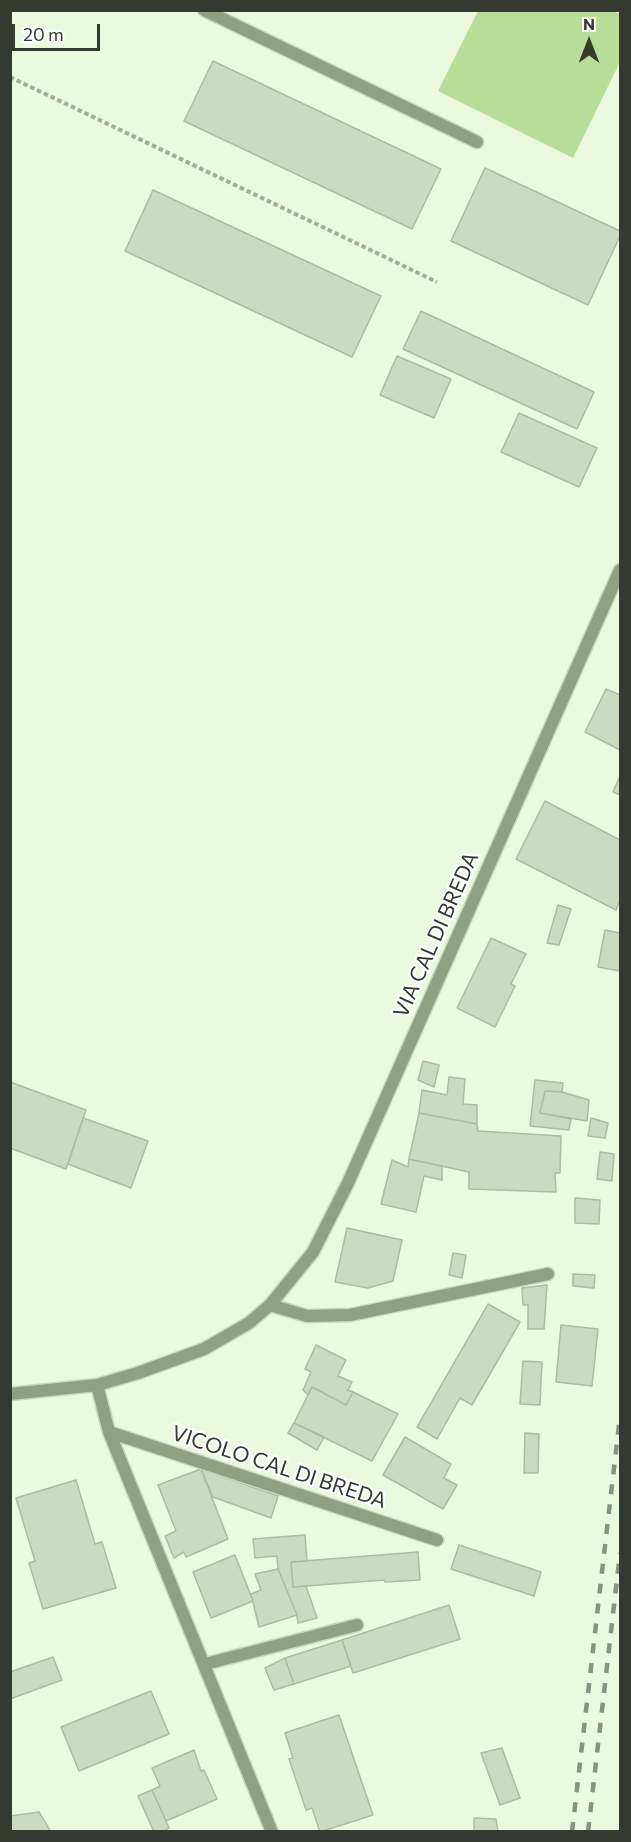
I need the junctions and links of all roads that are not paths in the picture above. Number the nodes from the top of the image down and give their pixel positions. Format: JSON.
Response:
{"nodes":[{"id":1,"x":204,"y":10,"type":"edge"},
{"id":2,"x":477,"y":142,"type":"dead end"},
{"id":3,"x":621,"y":570,"type":"edge"},
{"id":4,"x":548,"y":1274,"type":"dead end"},
{"id":5,"x":270,"y":1305,"type":"junction"},
{"id":6,"x":97,"y":1385,"type":"junction"},
{"id":7,"x":10,"y":1394,"type":"edge"},
{"id":8,"x":109,"y":1432,"type":"junction"},
{"id":9,"x":437,"y":1539,"type":"dead end"},
{"id":10,"x":357,"y":1625,"type":"dead end"},
{"id":11,"x":205,"y":1664,"type":"junction"},
{"id":12,"x":272,"y":1832,"type":"edge"}],
"edges":[{"from":1,"to":2,"type":"street"},
{"from":3,"to":5,"type":"street","name":"VIA CAL DI BREDA"},
{"from":4,"to":5,"type":"street"},
{"from":5,"to":6,"type":"street","name":"VIA CAL DI BREDA"},
{"from":6,"to":7,"type":"street","name":"VIA CAL DI BREDA"},
{"from":6,"to":8,"type":"street"},
{"from":8,"to":9,"type":"street","name":"VICOLO CAL DI BREDA"},
{"from":8,"to":11,"type":"street"},
{"from":10,"to":11,"type":"street"},
{"from":11,"to":12,"type":"street"}]}
